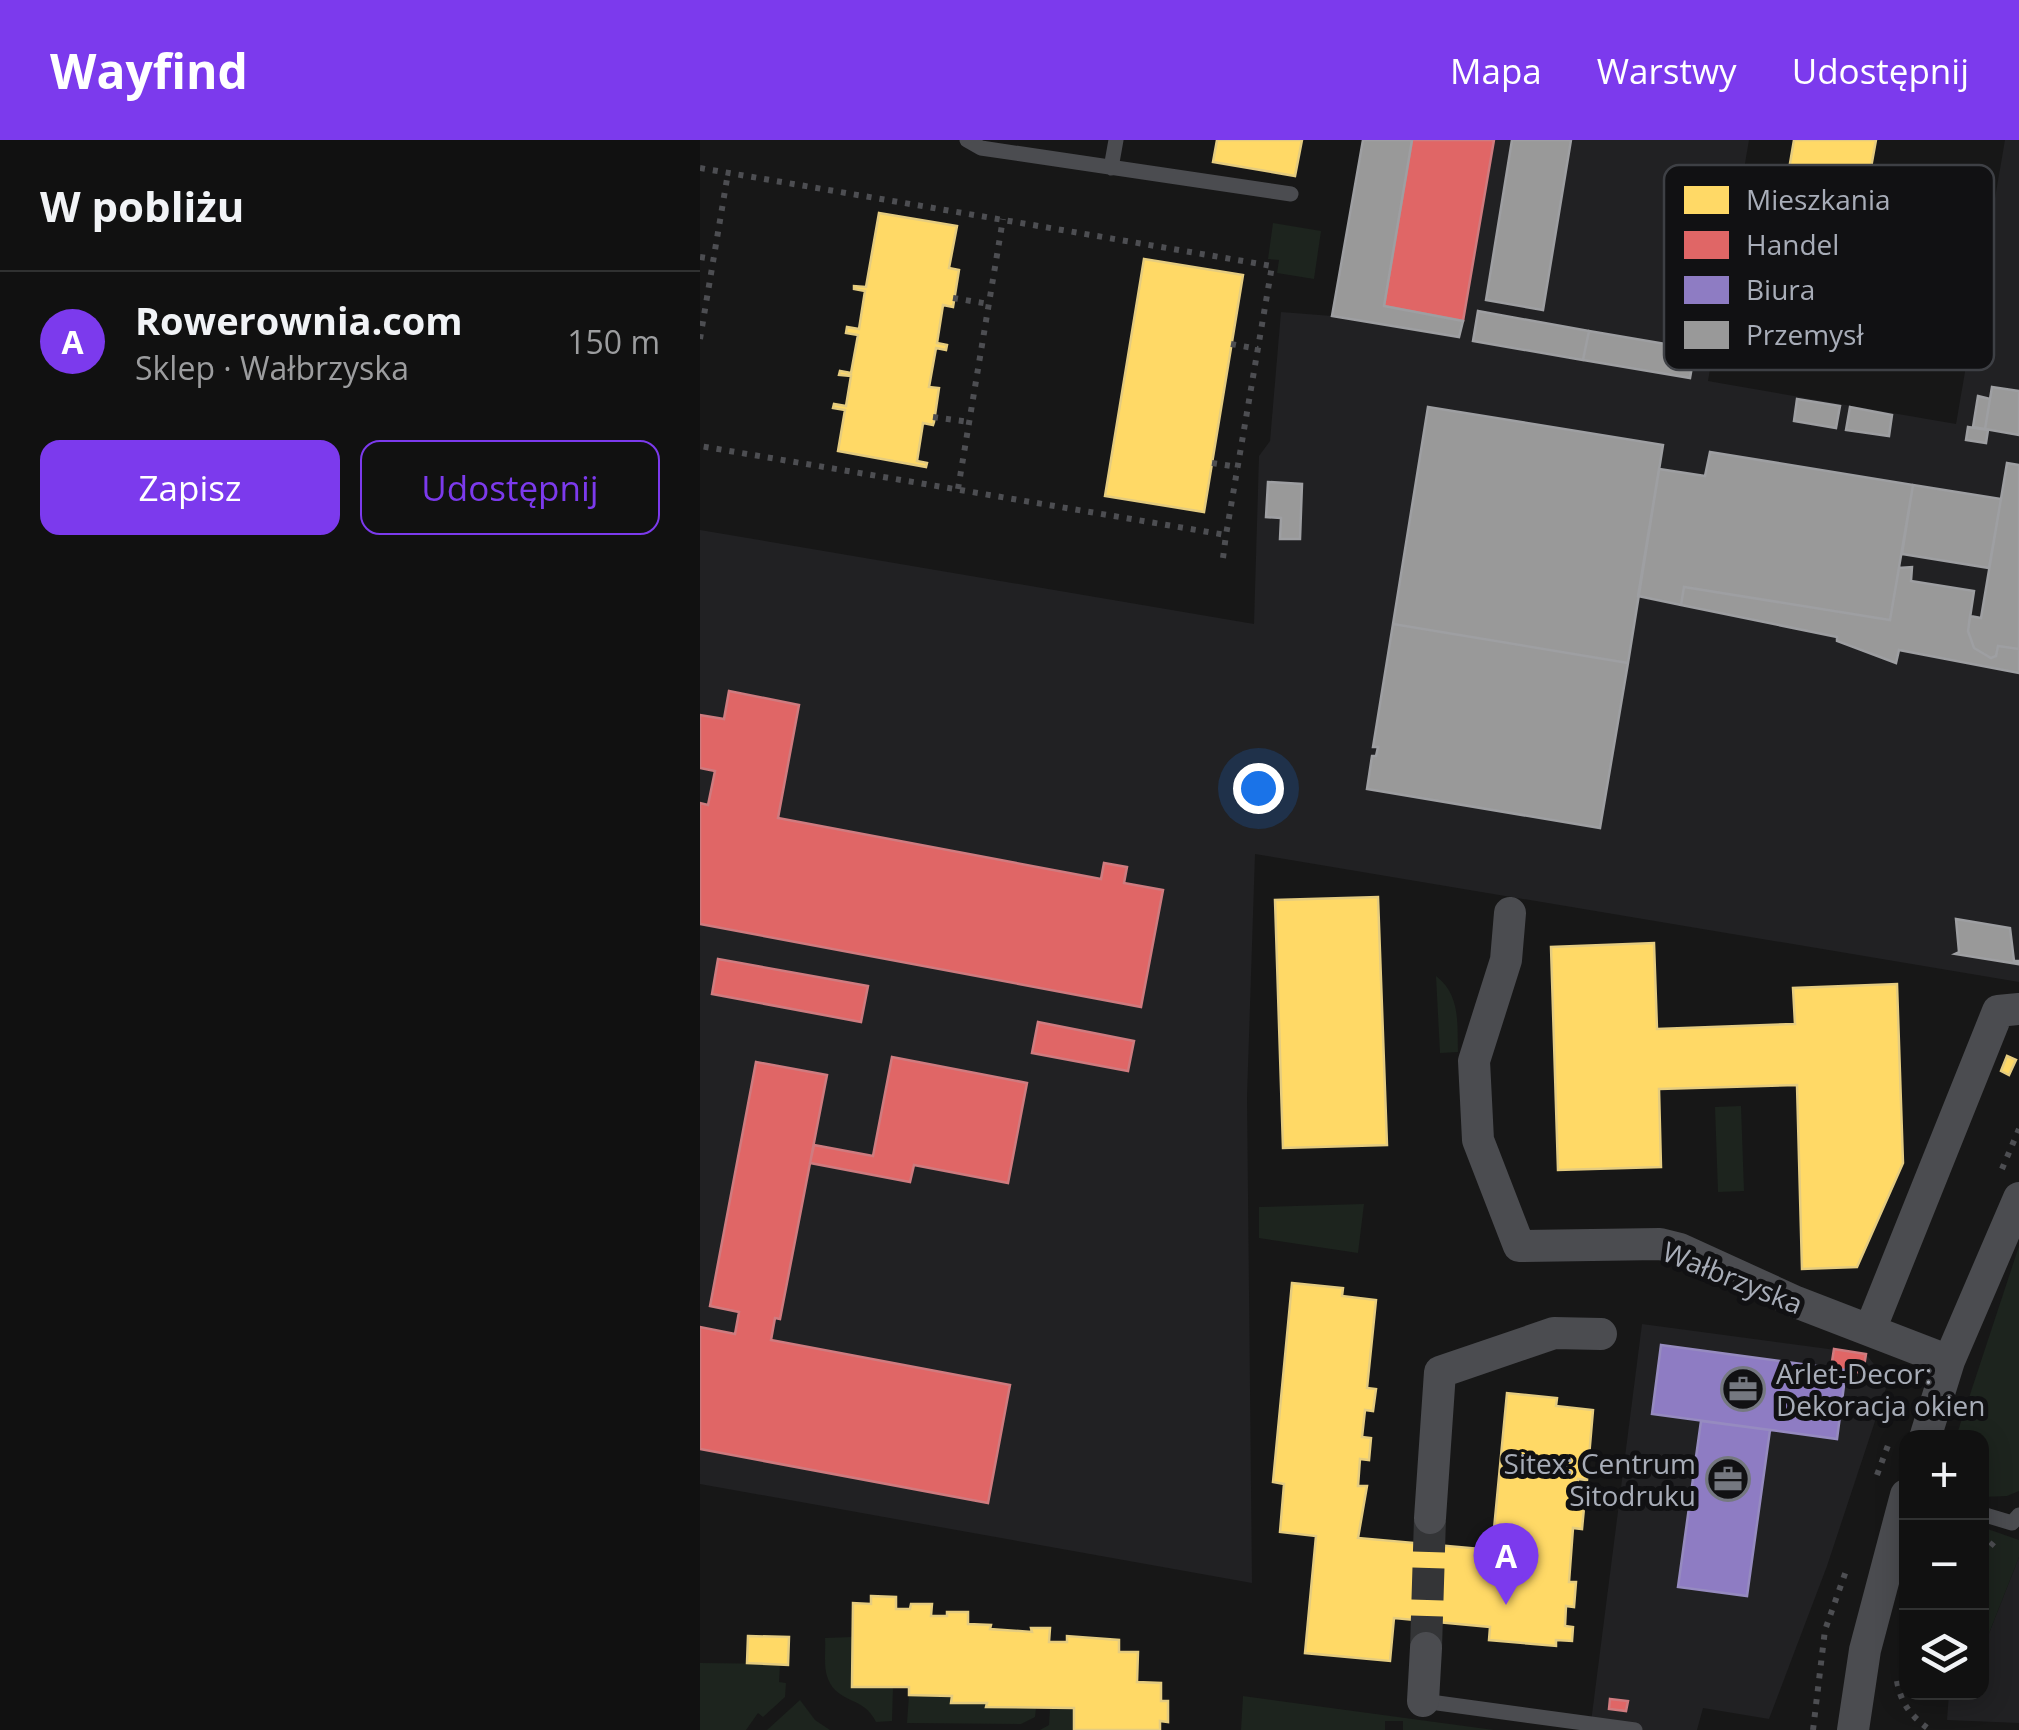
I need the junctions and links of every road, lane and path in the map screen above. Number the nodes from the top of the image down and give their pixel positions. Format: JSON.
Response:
{"nodes":[{"id":1,"x":966,"y":140,"type":"edge"},
{"id":2,"x":1116,"y":140,"type":"edge"},
{"id":3,"x":700,"y":168,"type":"edge"},
{"id":4,"x":1111,"y":168,"type":"junction"},
{"id":5,"x":728,"y":172,"type":"junction"},
{"id":6,"x":1291,"y":194,"type":"dead end"},
{"id":7,"x":1003,"y":219,"type":"junction"},
{"id":8,"x":700,"y":257,"type":"edge"},
{"id":9,"x":713,"y":259,"type":"junction"},
{"id":10,"x":953,"y":298,"type":"dead end"},
{"id":11,"x":989,"y":304,"type":"junction"},
{"id":12,"x":700,"y":339,"type":"edge"},
{"id":13,"x":1231,"y":344,"type":"dead end"},
{"id":14,"x":1258,"y":348,"type":"junction"},
{"id":15,"x":933,"y":417,"type":"dead end"},
{"id":16,"x":969,"y":422,"type":"junction"},
{"id":17,"x":700,"y":446,"type":"edge"},
{"id":18,"x":1212,"y":463,"type":"dead end"},
{"id":19,"x":1238,"y":467,"type":"junction"},
{"id":20,"x":958,"y":490,"type":"junction"},
{"id":21,"x":1226,"y":536,"type":"junction"},
{"id":22,"x":1223,"y":558,"type":"dead end"},
{"id":23,"x":1510,"y":913,"type":"dead end"},
{"id":24,"x":2019,"y":1008,"type":"edge"},
{"id":25,"x":2019,"y":1198,"type":"edge"},
{"id":26,"x":1870,"y":1330,"type":"junction"},
{"id":27,"x":1601,"y":1334,"type":"dead end"},
{"id":28,"x":1949,"y":1361,"type":"junction"},
{"id":29,"x":1927,"y":1430,"type":"edge"},
{"id":30,"x":1989,"y":1516,"type":"edge"},
{"id":31,"x":2019,"y":1516,"type":"edge"},
{"id":32,"x":1430,"y":1518,"type":"tunnel mouth"},
{"id":33,"x":1899,"y":1520,"type":"edge"},
{"id":34,"x":1426,"y":1648,"type":"tunnel mouth"},
{"id":35,"x":1887,"y":1676,"type":"dead end"},
{"id":36,"x":1422,"y":1701,"type":"joint"},
{"id":37,"x":1634,"y":1730,"type":"edge"},
{"id":38,"x":1853,"y":1730,"type":"edge"},
{"id":39,"x":1930,"y":1730,"type":"edge"}],
"edges":[{"from":1,"to":4,"type":"lane"},
{"from":2,"to":4,"type":"lane"},
{"from":3,"to":5,"type":"path"},
{"from":4,"to":6,"type":"lane"},
{"from":5,"to":7,"type":"path"},
{"from":5,"to":9,"type":"path"},
{"from":7,"to":11,"type":"path"},
{"from":7,"to":14,"type":"path"},
{"from":8,"to":9,"type":"path"},
{"from":9,"to":12,"type":"path"},
{"from":10,"to":11,"type":"path"},
{"from":11,"to":16,"type":"path"},
{"from":13,"to":14,"type":"path"},
{"from":14,"to":19,"type":"path"},
{"from":15,"to":16,"type":"path"},
{"from":16,"to":20,"type":"path"},
{"from":17,"to":20,"type":"path"},
{"from":18,"to":19,"type":"path"},
{"from":19,"to":21,"type":"path"},
{"from":20,"to":21,"type":"path"},
{"from":21,"to":22,"type":"path"},
{"from":23,"to":26,"type":"street","name":"Wałbrzyska"},
{"from":24,"to":26,"type":"street"},
{"from":25,"to":28,"type":"street"},
{"from":26,"to":28,"type":"street","name":"Wałbrzyska"},
{"from":27,"to":32,"type":"street"},
{"from":28,"to":29,"type":"street"},
{"from":30,"to":31,"type":"lane"},
{"from":33,"to":38,"type":"street"},
{"from":34,"to":36,"type":"street"},
{"from":35,"to":39,"type":"path"},
{"from":36,"to":37,"type":"lane"}]}
